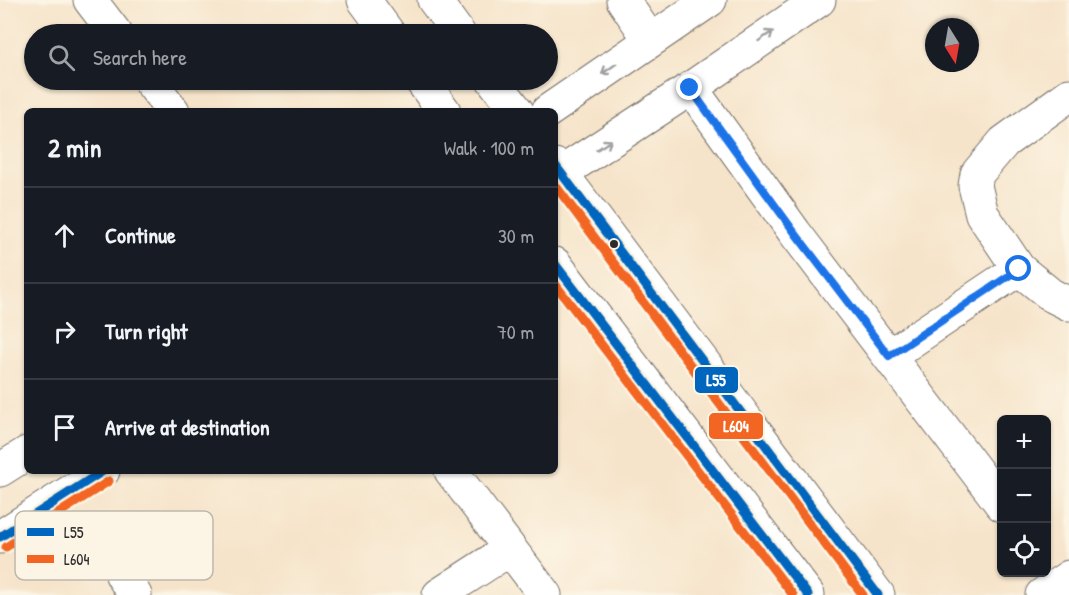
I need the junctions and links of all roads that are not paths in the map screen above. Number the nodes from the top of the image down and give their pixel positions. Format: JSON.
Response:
{"nodes":[{"id":1,"x":90,"y":0,"type":"edge"},
{"id":2,"x":364,"y":0,"type":"edge"},
{"id":3,"x":434,"y":0,"type":"edge"},
{"id":4,"x":622,"y":0,"type":"edge"},
{"id":5,"x":710,"y":0,"type":"edge"},
{"id":6,"x":819,"y":0,"type":"edge"},
{"id":7,"x":108,"y":24,"type":"edge"},
{"id":8,"x":382,"y":24,"type":"edge"},
{"id":9,"x":452,"y":24,"type":"edge"},
{"id":10,"x":650,"y":40,"type":"junction"},
{"id":11,"x":690,"y":88,"type":"junction"},
{"id":12,"x":157,"y":90,"type":"edge"},
{"id":13,"x":428,"y":90,"type":"edge"},
{"id":14,"x":501,"y":90,"type":"edge"},
{"id":15,"x":1069,"y":95,"type":"edge"},
{"id":16,"x":171,"y":108,"type":"edge"},
{"id":17,"x":442,"y":108,"type":"edge"},
{"id":18,"x":515,"y":108,"type":"edge"},
{"id":19,"x":552,"y":108,"type":"edge"},
{"id":20,"x":558,"y":171,"type":"edge"},
{"id":21,"x":558,"y":173,"type":"edge"},
{"id":22,"x":558,"y":268,"type":"edge"},
{"id":23,"x":1019,"y":269,"type":"junction"},
{"id":24,"x":1069,"y":304,"type":"edge"},
{"id":25,"x":889,"y":356,"type":"junction"},
{"id":26,"x":24,"y":455,"type":"edge"},
{"id":27,"x":0,"y":470,"type":"edge"},
{"id":28,"x":98,"y":474,"type":"edge"},
{"id":29,"x":453,"y":474,"type":"edge"},
{"id":30,"x":997,"y":498,"type":"edge"},
{"id":31,"x":41,"y":511,"type":"edge"},
{"id":32,"x":15,"y":527,"type":"edge"},
{"id":33,"x":0,"y":537,"type":"edge"},
{"id":34,"x":510,"y":549,"type":"junction"},
{"id":35,"x":439,"y":595,"type":"edge"},
{"id":36,"x":545,"y":595,"type":"edge"},
{"id":37,"x":808,"y":595,"type":"edge"},
{"id":38,"x":878,"y":595,"type":"edge"}],
"edges":[{"from":1,"to":7,"type":"street"},
{"from":2,"to":8,"type":"street"},
{"from":3,"to":9,"type":"street"},
{"from":4,"to":10,"type":"street"},
{"from":5,"to":10,"type":"street"},
{"from":11,"to":6,"type":"street","one_way":true},
{"from":10,"to":19,"type":"street","one_way":true},
{"from":20,"to":11,"type":"street","one_way":true},
{"from":11,"to":25,"type":"street"},
{"from":12,"to":16,"type":"street"},
{"from":13,"to":17,"type":"street"},
{"from":14,"to":18,"type":"street"},
{"from":15,"to":23,"type":"street"},
{"from":21,"to":38,"type":"street"},
{"from":22,"to":37,"type":"street"},
{"from":23,"to":24,"type":"street"},
{"from":23,"to":25,"type":"street"},
{"from":25,"to":30,"type":"street"},
{"from":26,"to":27,"type":"street"},
{"from":28,"to":31,"type":"street"},
{"from":29,"to":34,"type":"street"},
{"from":32,"to":33,"type":"street"},
{"from":34,"to":35,"type":"street"},
{"from":34,"to":36,"type":"street"}]}
